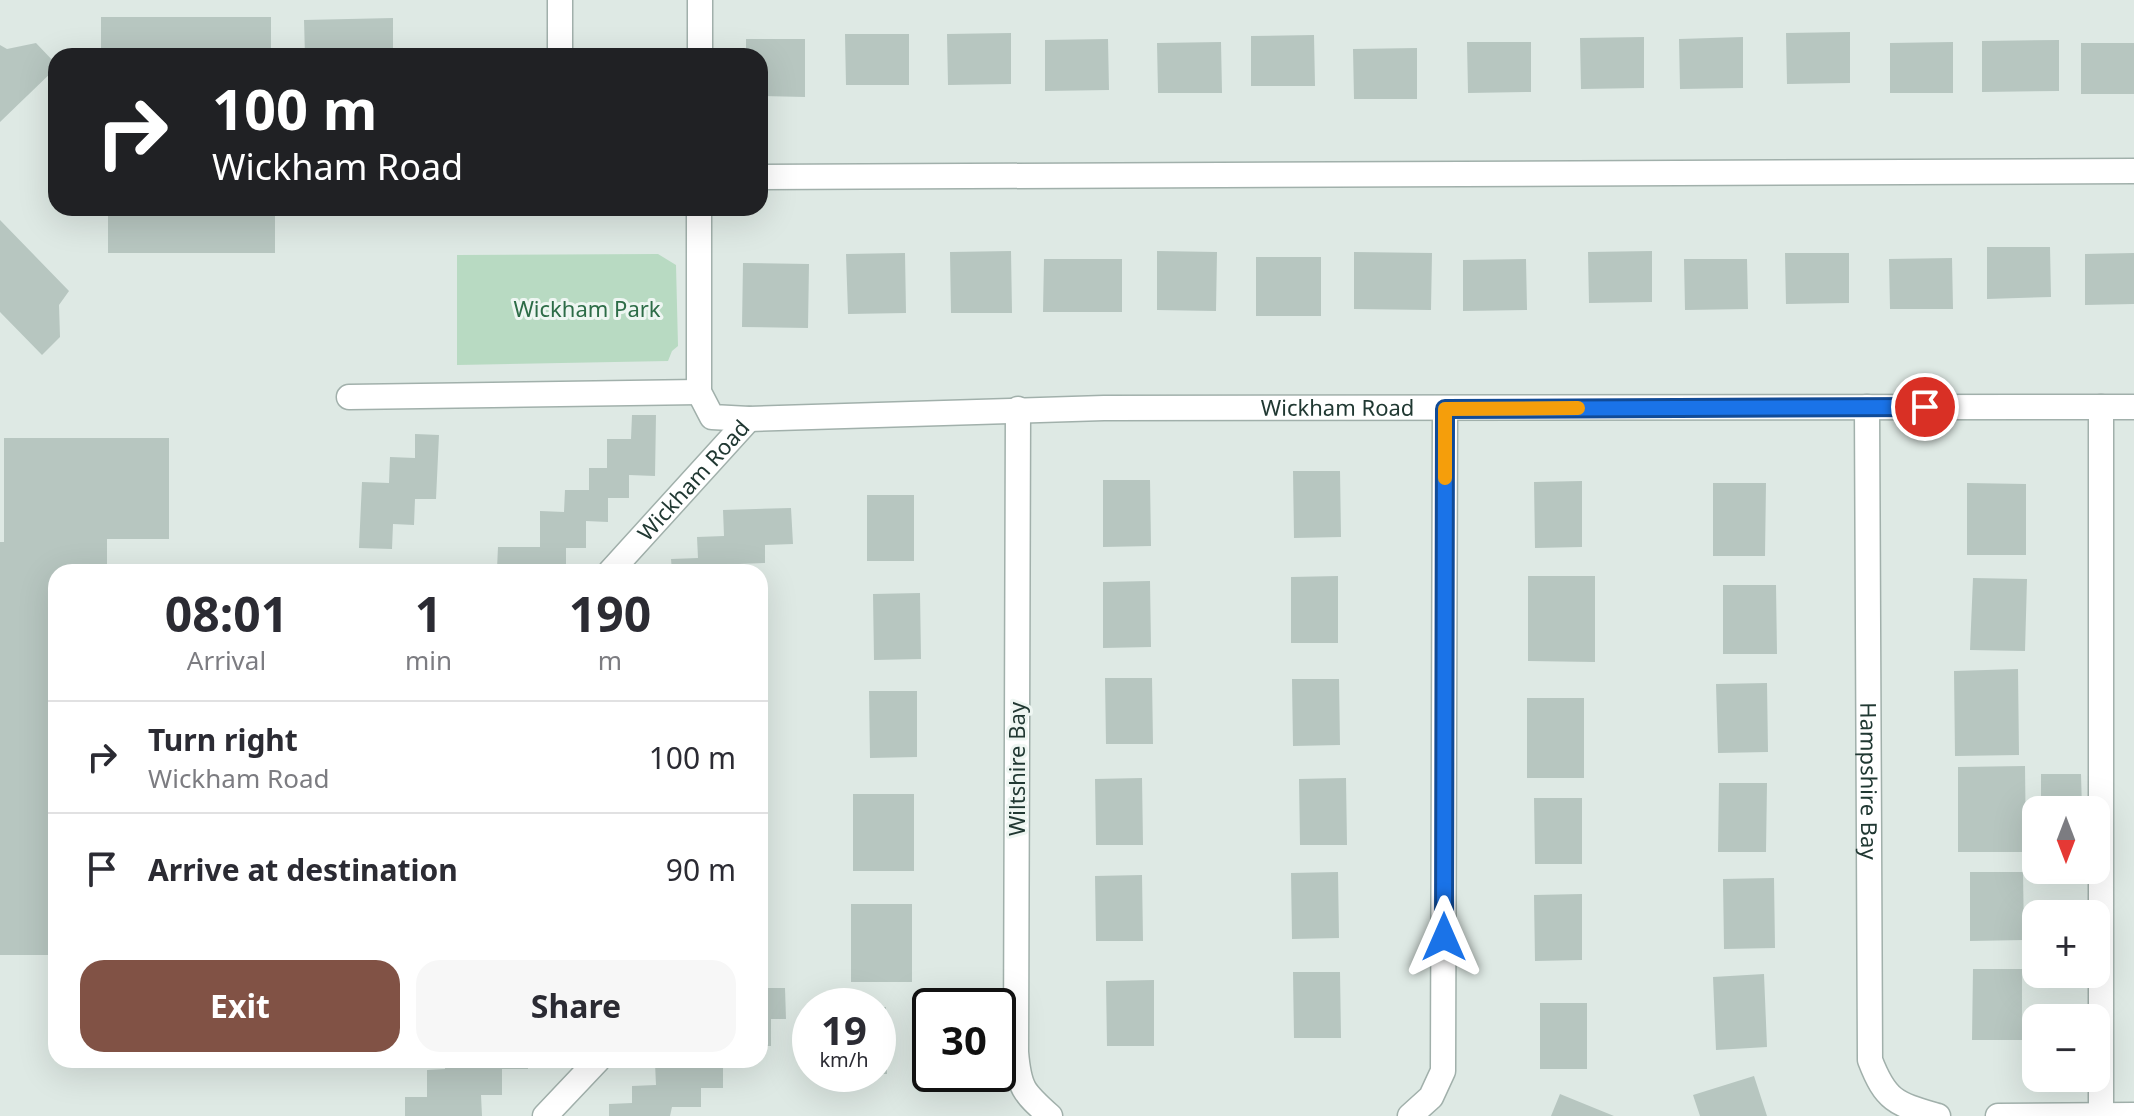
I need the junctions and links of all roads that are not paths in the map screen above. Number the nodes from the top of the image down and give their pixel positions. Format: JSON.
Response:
{"nodes":[{"id":1,"x":560,"y":0,"type":"edge"},
{"id":2,"x":700,"y":0,"type":"edge"},
{"id":3,"x":560,"y":48,"type":"edge"},
{"id":4,"x":700,"y":48,"type":"edge"},
{"id":5,"x":2134,"y":171,"type":"edge"},
{"id":6,"x":768,"y":177,"type":"edge"},
{"id":7,"x":699,"y":216,"type":"edge"},
{"id":8,"x":699,"y":392,"type":"junction"},
{"id":9,"x":349,"y":397,"type":"dead end"},
{"id":10,"x":1867,"y":407,"type":"junction"},
{"id":11,"x":2101,"y":407,"type":"junction"},
{"id":12,"x":2134,"y":407,"type":"edge"},
{"id":13,"x":1018,"y":409,"type":"junction"},
{"id":14,"x":1445,"y":409,"type":"junction"},
{"id":15,"x":749,"y":419,"type":"junction"},
{"id":16,"x":617,"y":564,"type":"edge"},
{"id":17,"x":590,"y":1068,"type":"edge"},
{"id":18,"x":2101,"y":1115,"type":"edge"},
{"id":19,"x":2134,"y":1115,"type":"edge"},
{"id":20,"x":545,"y":1116,"type":"edge"},
{"id":21,"x":1050,"y":1116,"type":"edge"},
{"id":22,"x":1410,"y":1116,"type":"edge"},
{"id":23,"x":1938,"y":1116,"type":"edge"},
{"id":24,"x":1998,"y":1116,"type":"edge"}],
"edges":[{"from":1,"to":3,"type":"street"},
{"from":2,"to":4,"type":"street"},
{"from":5,"to":6,"type":"street"},
{"from":7,"to":8,"type":"street"},
{"from":8,"to":9,"type":"street"},
{"from":8,"to":15,"type":"street"},
{"from":10,"to":11,"type":"street","name":"Wickham Road"},
{"from":10,"to":14,"type":"street","name":"Wickham Road"},
{"from":10,"to":23,"type":"street","name":"Hampshire Bay"},
{"from":11,"to":12,"type":"street","name":"Wickham Road"},
{"from":11,"to":18,"type":"street"},
{"from":13,"to":14,"type":"street","name":"Wickham Road"},
{"from":13,"to":15,"type":"street","name":"Wickham Road"},
{"from":13,"to":21,"type":"street","name":"Wiltshire Bay"},
{"from":14,"to":22,"type":"street"},
{"from":15,"to":16,"type":"street","name":"Wickham Road"},
{"from":17,"to":20,"type":"street"},
{"from":18,"to":19,"type":"street"},
{"from":18,"to":24,"type":"street"}]}
